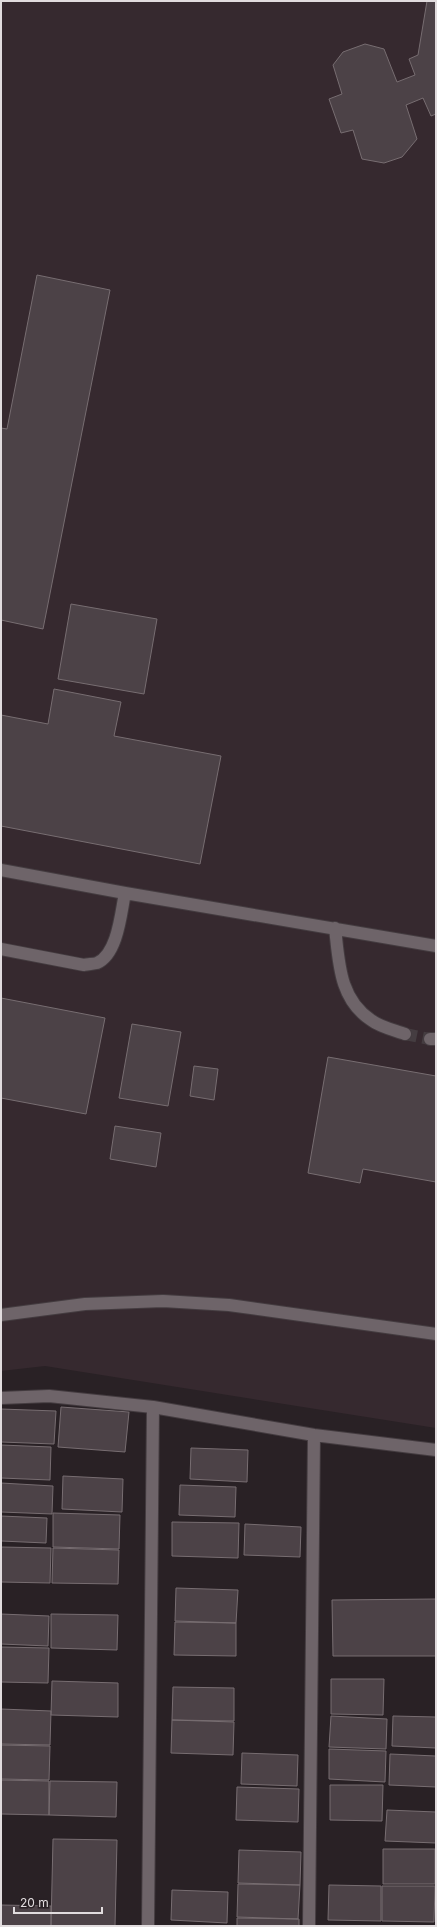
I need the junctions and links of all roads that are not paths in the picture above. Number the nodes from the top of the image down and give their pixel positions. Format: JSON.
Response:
{"nodes":[{"id":1,"x":1,"y":870,"type":"edge"},
{"id":2,"x":125,"y":893,"type":"junction"},
{"id":3,"x":335,"y":928,"type":"junction"},
{"id":4,"x":436,"y":946,"type":"edge"},
{"id":5,"x":1,"y":949,"type":"edge"},
{"id":6,"x":405,"y":1034,"type":"tunnel mouth"},
{"id":7,"x":1,"y":1315,"type":"edge"},
{"id":8,"x":436,"y":1334,"type":"edge"},
{"id":9,"x":1,"y":1398,"type":"edge"},
{"id":10,"x":153,"y":1407,"type":"junction"},
{"id":11,"x":314,"y":1436,"type":"junction"},
{"id":12,"x":436,"y":1450,"type":"edge"},
{"id":13,"x":148,"y":1926,"type":"edge"},
{"id":14,"x":309,"y":1926,"type":"edge"}],
"edges":[{"from":1,"to":2,"type":"street"},
{"from":2,"to":3,"type":"street"},
{"from":2,"to":5,"type":"street"},
{"from":3,"to":4,"type":"street"},
{"from":3,"to":6,"type":"street"},
{"from":7,"to":8,"type":"street"},
{"from":9,"to":10,"type":"street"},
{"from":10,"to":11,"type":"street"},
{"from":10,"to":13,"type":"street"},
{"from":11,"to":12,"type":"street"},
{"from":11,"to":14,"type":"street"}]}
